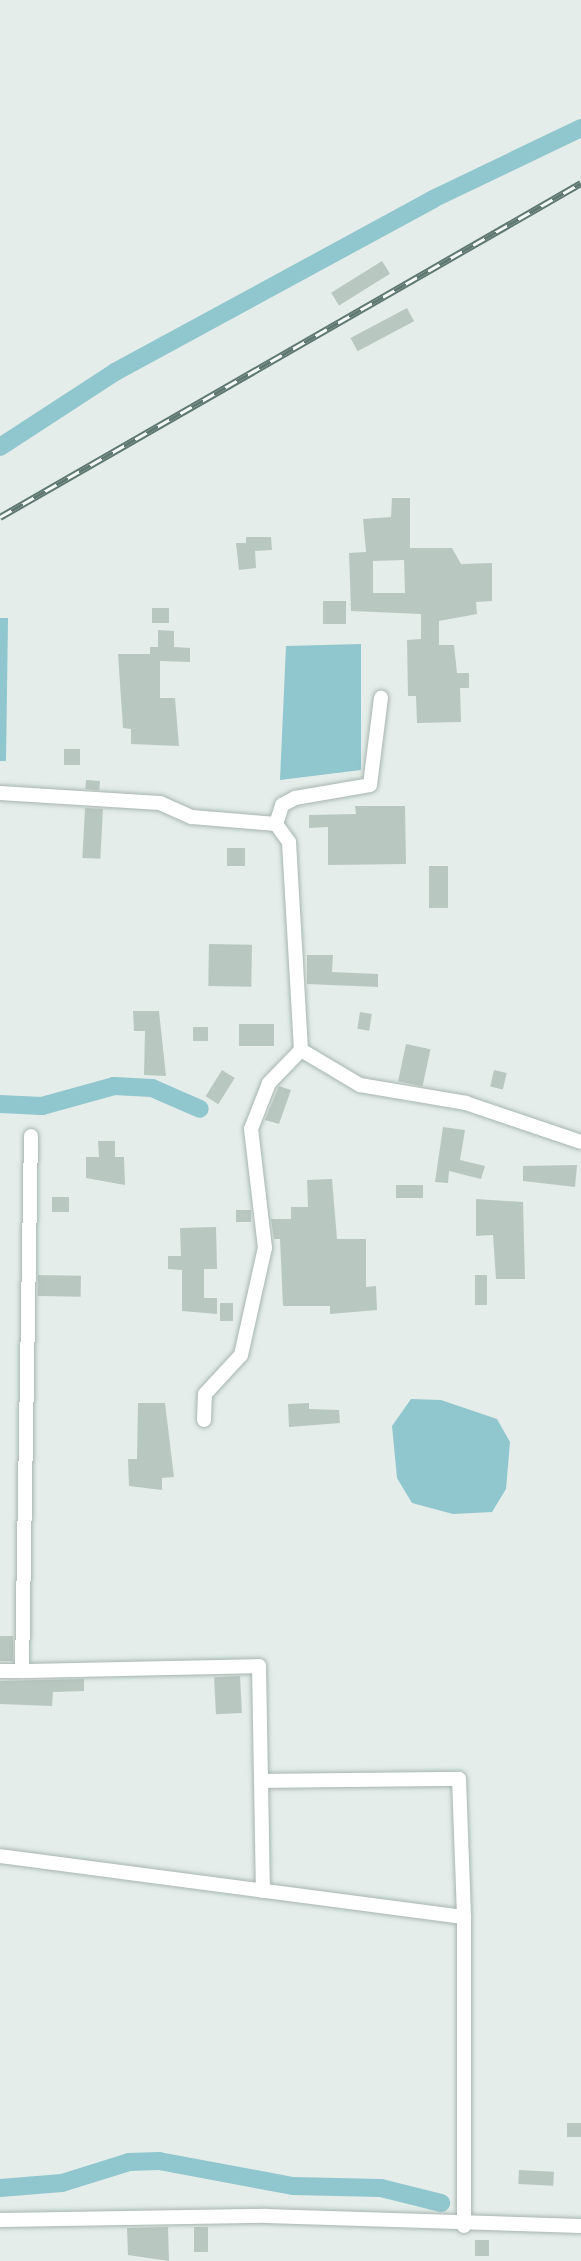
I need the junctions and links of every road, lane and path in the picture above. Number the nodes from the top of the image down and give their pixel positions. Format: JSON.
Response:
{"nodes":[{"id":1,"x":381,"y":698,"type":"dead end"},
{"id":2,"x":0,"y":793,"type":"edge"},
{"id":3,"x":276,"y":824,"type":"junction"},
{"id":4,"x":301,"y":1050,"type":"junction"},
{"id":5,"x":31,"y":1136,"type":"dead end"},
{"id":6,"x":581,"y":1142,"type":"edge"},
{"id":7,"x":204,"y":1420,"type":"dead end"},
{"id":8,"x":0,"y":1671,"type":"edge"},
{"id":9,"x":22,"y":1671,"type":"junction"},
{"id":10,"x":261,"y":1781,"type":"junction"},
{"id":11,"x":0,"y":1856,"type":"edge"},
{"id":12,"x":263,"y":1891,"type":"junction"},
{"id":13,"x":464,"y":1917,"type":"junction"},
{"id":14,"x":0,"y":2220,"type":"edge"},
{"id":15,"x":464,"y":2226,"type":"junction"},
{"id":16,"x":581,"y":2226,"type":"edge"}],
"edges":[{"from":1,"to":3,"type":"street"},
{"from":2,"to":3,"type":"street"},
{"from":3,"to":4,"type":"street"},
{"from":4,"to":6,"type":"street"},
{"from":4,"to":7,"type":"street"},
{"from":5,"to":9,"type":"street"},
{"from":8,"to":9,"type":"street"},
{"from":9,"to":10,"type":"street"},
{"from":10,"to":12,"type":"street"},
{"from":10,"to":13,"type":"street"},
{"from":11,"to":12,"type":"street"},
{"from":12,"to":13,"type":"street"},
{"from":13,"to":15,"type":"street"},
{"from":14,"to":15,"type":"street"},
{"from":15,"to":16,"type":"street"}]}
